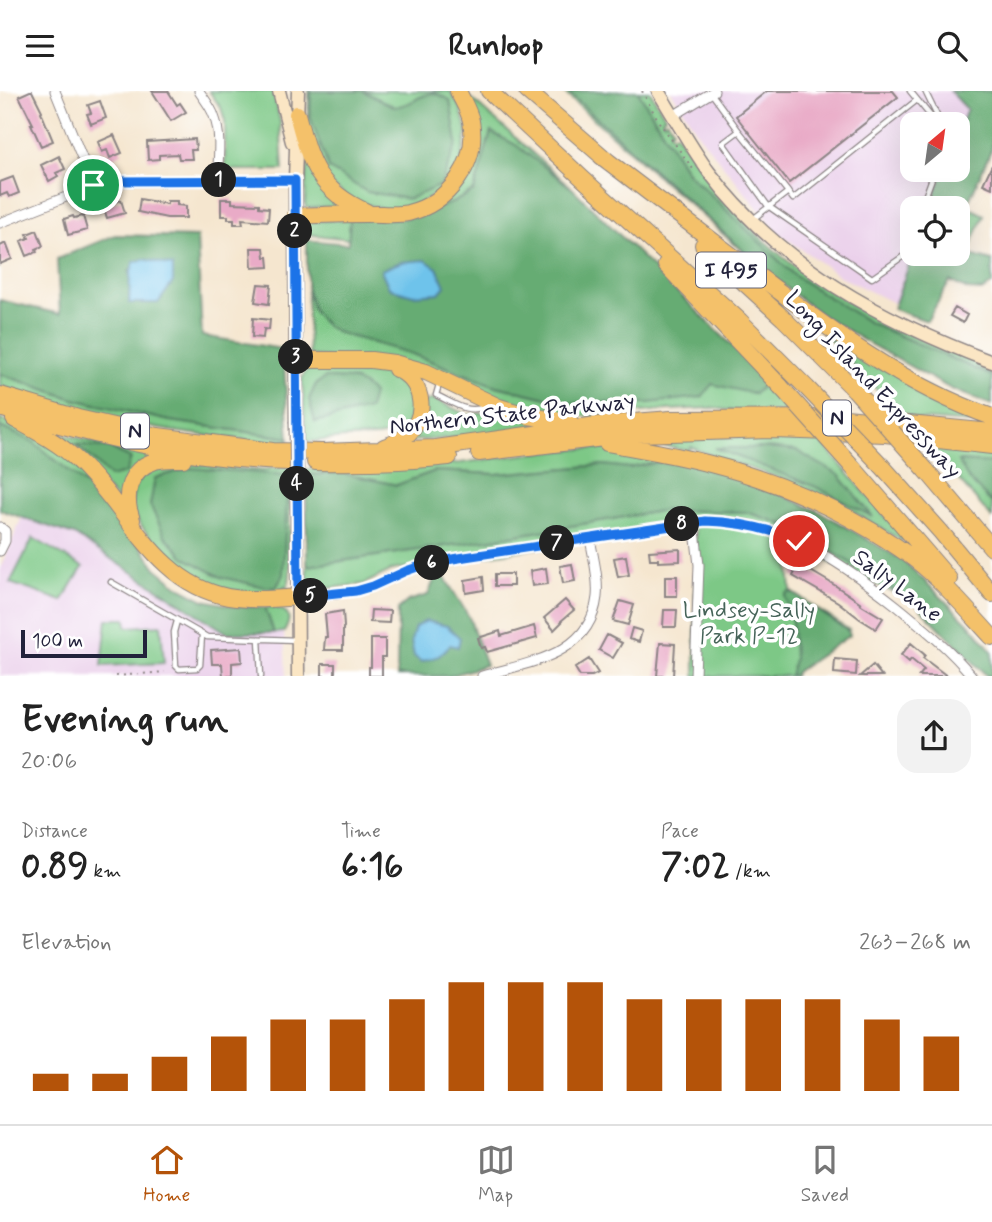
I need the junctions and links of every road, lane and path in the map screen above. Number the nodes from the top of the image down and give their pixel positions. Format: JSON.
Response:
{"nodes":[{"id":1,"x":55,"y":91,"type":"edge"},
{"id":2,"x":199,"y":91,"type":"edge"},
{"id":3,"x":279,"y":91,"type":"edge"},
{"id":4,"x":298,"y":91,"type":"edge"},
{"id":5,"x":458,"y":91,"type":"edge"},
{"id":6,"x":489,"y":91,"type":"edge"},
{"id":7,"x":527,"y":91,"type":"edge"},
{"id":8,"x":658,"y":91,"type":"edge"},
{"id":9,"x":910,"y":91,"type":"edge"},
{"id":10,"x":925,"y":91,"type":"edge"},
{"id":11,"x":712,"y":92,"type":"edge"},
{"id":12,"x":918,"y":100,"type":"junction"},
{"id":13,"x":928,"y":112,"type":"edge"},
{"id":14,"x":934,"y":112,"type":"edge"},
{"id":15,"x":297,"y":114,"type":"junction"},
{"id":16,"x":673,"y":117,"type":"junction"},
{"id":17,"x":739,"y":131,"type":"junction"},
{"id":18,"x":601,"y":156,"type":"junction"},
{"id":19,"x":296,"y":159,"type":"junction"},
{"id":20,"x":582,"y":178,"type":"junction"},
{"id":21,"x":217,"y":180,"type":"junction"},
{"id":22,"x":295,"y":180,"type":"junction"},
{"id":23,"x":93,"y":185,"type":"junction"},
{"id":24,"x":788,"y":192,"type":"junction"},
{"id":25,"x":768,"y":206,"type":"junction"},
{"id":26,"x":369,"y":213,"type":"junction"},
{"id":27,"x":295,"y":216,"type":"junction"},
{"id":28,"x":751,"y":221,"type":"junction"},
{"id":29,"x":0,"y":223,"type":"edge"},
{"id":30,"x":900,"y":258,"type":"edge"},
{"id":31,"x":296,"y":362,"type":"junction"},
{"id":32,"x":992,"y":362,"type":"edge"},
{"id":33,"x":432,"y":390,"type":"junction"},
{"id":34,"x":0,"y":395,"type":"edge"},
{"id":35,"x":0,"y":410,"type":"edge"},
{"id":36,"x":992,"y":417,"type":"edge"},
{"id":37,"x":594,"y":432,"type":"junction"},
{"id":38,"x":992,"y":432,"type":"edge"},
{"id":39,"x":992,"y":446,"type":"edge"},
{"id":40,"x":379,"y":449,"type":"junction"},
{"id":41,"x":208,"y":457,"type":"junction"},
{"id":42,"x":694,"y":522,"type":"junction"},
{"id":43,"x":0,"y":527,"type":"edge"},
{"id":44,"x":135,"y":528,"type":"junction"},
{"id":45,"x":590,"y":538,"type":"junction"},
{"id":46,"x":992,"y":548,"type":"edge"},
{"id":47,"x":1,"y":549,"type":"edge"},
{"id":48,"x":111,"y":582,"type":"dead end"},
{"id":49,"x":992,"y":594,"type":"edge"},
{"id":50,"x":298,"y":597,"type":"junction"},
{"id":51,"x":177,"y":621,"type":"junction"},
{"id":52,"x":992,"y":634,"type":"edge"},
{"id":53,"x":202,"y":635,"type":"junction"},
{"id":54,"x":259,"y":639,"type":"junction"},
{"id":55,"x":298,"y":640,"type":"junction"},
{"id":56,"x":164,"y":672,"type":"dead end"},
{"id":57,"x":116,"y":676,"type":"edge"},
{"id":58,"x":261,"y":676,"type":"edge"},
{"id":59,"x":298,"y":676,"type":"edge"},
{"id":60,"x":482,"y":676,"type":"edge"},
{"id":61,"x":695,"y":676,"type":"edge"},
{"id":62,"x":972,"y":676,"type":"edge"}],
"edges":[{"from":1,"to":23,"type":"street"},
{"from":2,"to":21,"type":"street"},
{"from":3,"to":19,"type":"main road"},
{"from":4,"to":15,"type":"main road"},
{"from":5,"to":26,"type":"highway"},
{"from":6,"to":20,"type":"highway","number":"I 495"},
{"from":7,"to":18,"type":"highway","name":"Long Island Expressway","number":"I 495"},
{"from":8,"to":16,"type":"main road"},
{"from":9,"to":12,"type":"lane"},
{"from":10,"to":14,"type":"lane"},
{"from":11,"to":16,"type":"street"},
{"from":11,"to":17,"type":"lane"},
{"from":12,"to":13,"type":"lane"},
{"from":12,"to":24,"type":"lane"},
{"from":15,"to":19,"type":"main road"},
{"from":15,"to":26,"type":"highway"},
{"from":16,"to":28,"type":"main road"},
{"from":17,"to":24,"type":"lane"},
{"from":17,"to":25,"type":"lane"},
{"from":18,"to":36,"type":"highway"},
{"from":18,"to":46,"type":"highway","name":"Long Island Expressway","number":"I 495","bridge":true},
{"from":19,"to":22,"type":"main road"},
{"from":20,"to":49,"type":"highway","number":"I 495","bridge":true},
{"from":20,"to":52,"type":"highway","bridge":true},
{"from":21,"to":22,"type":"street"},
{"from":21,"to":23,"type":"street"},
{"from":22,"to":27,"type":"main road"},
{"from":23,"to":29,"type":"street"},
{"from":24,"to":25,"type":"lane"},
{"from":25,"to":28,"type":"lane"},
{"from":25,"to":30,"type":"lane"},
{"from":26,"to":27,"type":"highway"},
{"from":27,"to":31,"type":"main road"},
{"from":28,"to":32,"type":"main road"},
{"from":31,"to":33,"type":"highway"},
{"from":31,"to":33,"type":"highway"},
{"from":31,"to":50,"type":"main road","bridge":true},
{"from":33,"to":37,"type":"highway"},
{"from":33,"to":40,"type":"highway"},
{"from":34,"to":40,"type":"highway","name":"Northern State Parkway","number":"N"},
{"from":35,"to":41,"type":"highway","name":"Northern State Parkway","number":"N"},
{"from":35,"to":44,"type":"highway"},
{"from":37,"to":38,"type":"highway","name":"Northern State Parkway","number":"N"},
{"from":37,"to":39,"type":"highway","name":"Northern State Parkway","number":"N"},
{"from":37,"to":40,"type":"highway","name":"Northern State Parkway","number":"N"},
{"from":37,"to":41,"type":"highway","name":"Northern State Parkway","number":"N"},
{"from":37,"to":52,"type":"highway"},
{"from":41,"to":44,"type":"highway"},
{"from":42,"to":45,"type":"street","name":"Sally Lane"},
{"from":42,"to":61,"type":"street"},
{"from":42,"to":62,"type":"street","name":"Sally Lane"},
{"from":43,"to":47,"type":"street"},
{"from":44,"to":50,"type":"highway"},
{"from":45,"to":50,"type":"street","name":"Sally Lane"},
{"from":45,"to":60,"type":"street"},
{"from":48,"to":51,"type":"lane"},
{"from":50,"to":55,"type":"main road"},
{"from":51,"to":53,"type":"lane"},
{"from":51,"to":53,"type":"lane"},
{"from":53,"to":54,"type":"lane"},
{"from":54,"to":55,"type":"lane"},
{"from":54,"to":58,"type":"lane"},
{"from":55,"to":59,"type":"main road"},
{"from":56,"to":57,"type":"path"}]}
